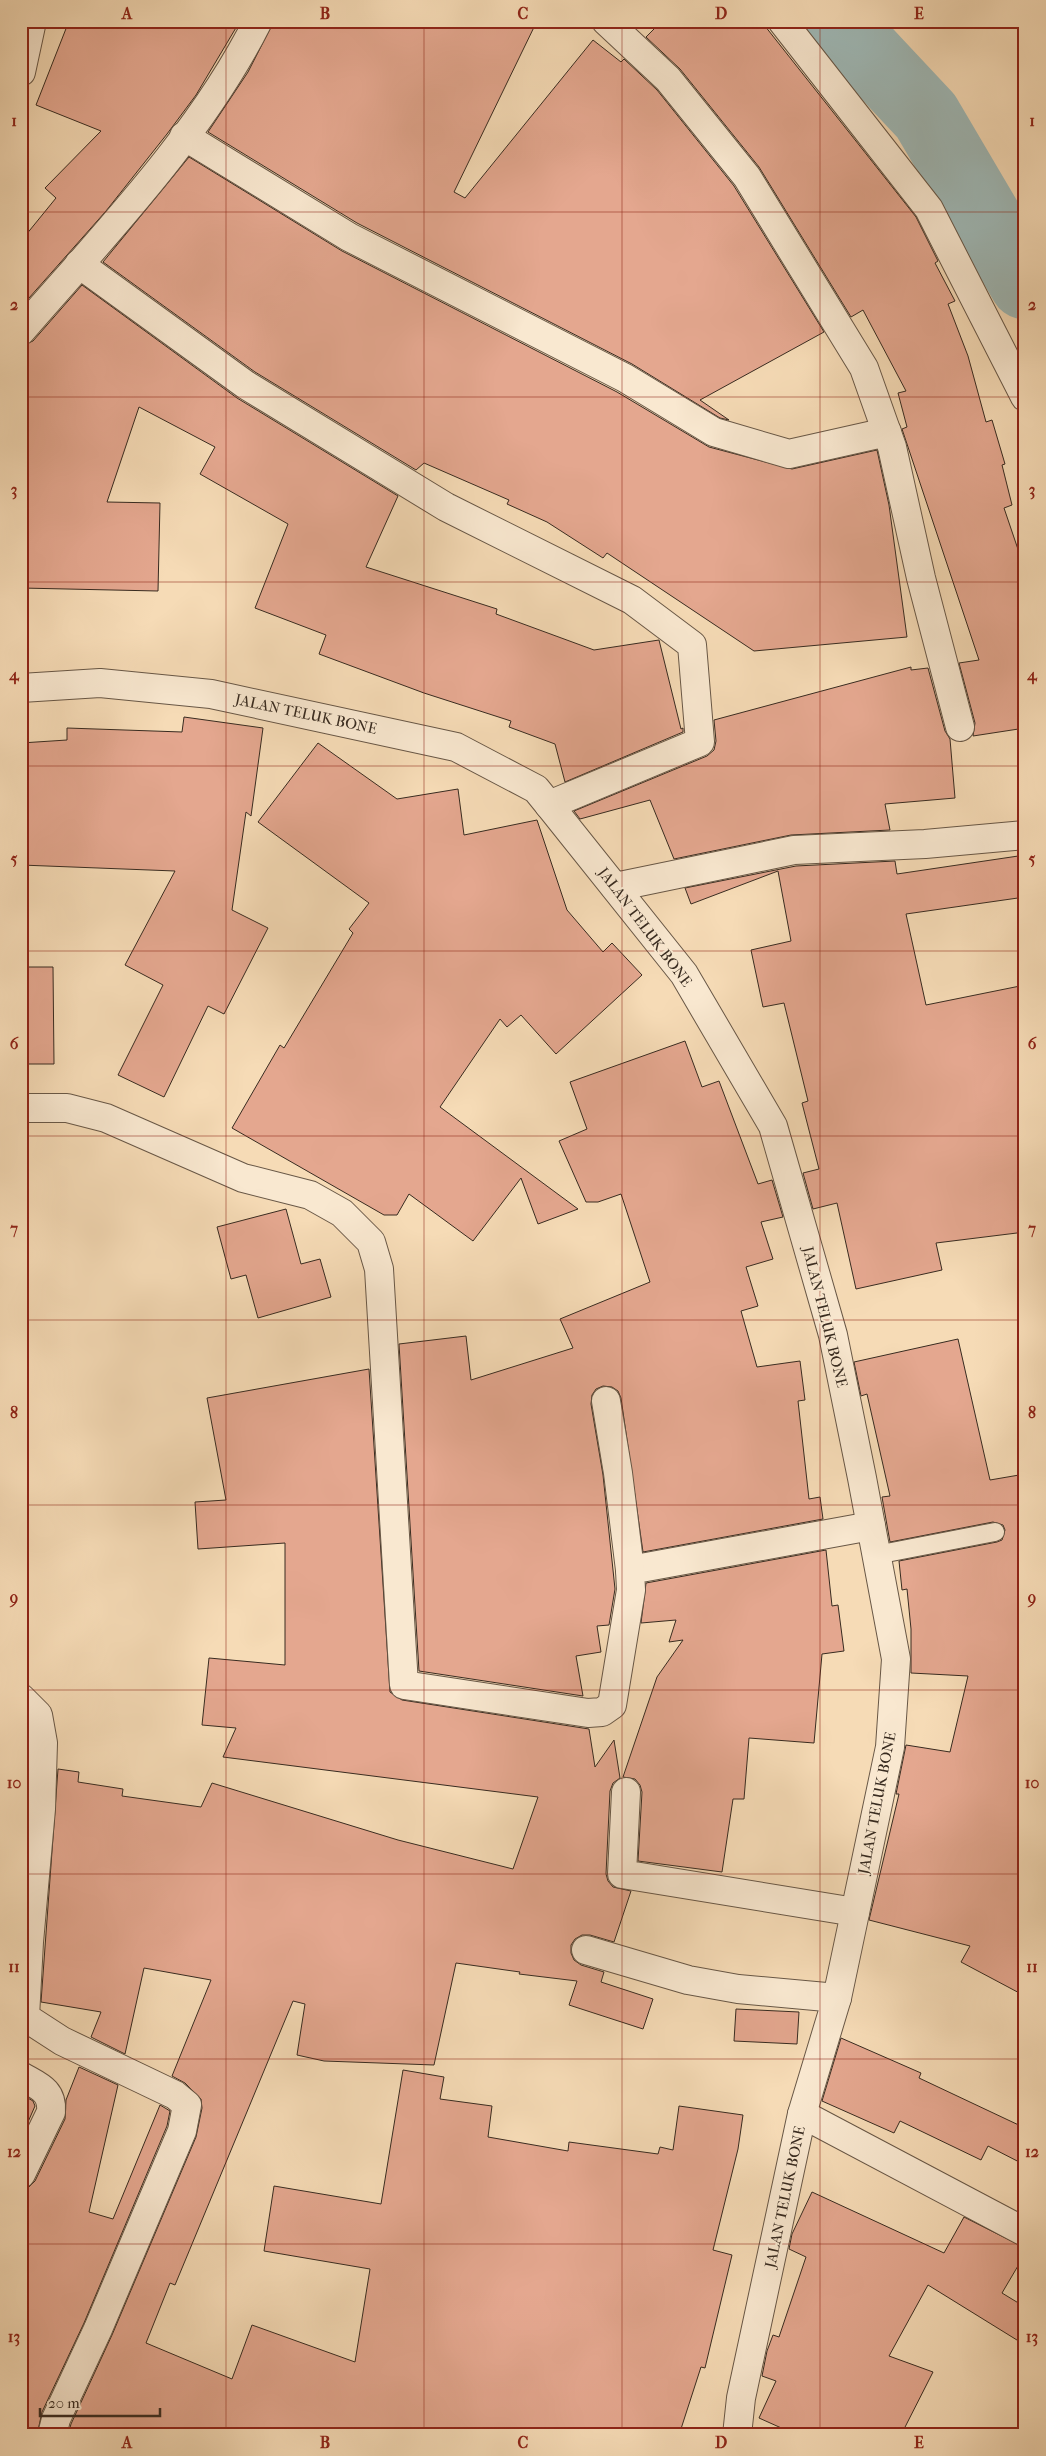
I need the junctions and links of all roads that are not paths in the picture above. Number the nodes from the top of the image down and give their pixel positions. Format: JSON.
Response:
{"nodes":[{"id":1,"x":32,"y":21,"type":"edge"},
{"id":2,"x":258,"y":21,"type":"edge"},
{"id":3,"x":606,"y":21,"type":"edge"},
{"id":4,"x":782,"y":21,"type":"edge"},
{"id":5,"x":21,"y":72,"type":"edge"},
{"id":6,"x":184,"y":136,"type":"junction"},
{"id":7,"x":79,"y":264,"type":"junction"},
{"id":8,"x":21,"y":331,"type":"edge"},
{"id":9,"x":1025,"y":397,"type":"edge"},
{"id":10,"x":887,"y":432,"type":"junction"},
{"id":11,"x":21,"y":688,"type":"edge"},
{"id":12,"x":960,"y":727,"type":"dead end"},
{"id":13,"x":549,"y":805,"type":"junction"},
{"id":14,"x":1025,"y":835,"type":"edge"},
{"id":15,"x":615,"y":887,"type":"junction"},
{"id":16,"x":21,"y":1108,"type":"edge"},
{"id":17,"x":606,"y":1401,"type":"dead end"},
{"id":18,"x":871,"y":1526,"type":"junction"},
{"id":19,"x":995,"y":1532,"type":"dead end"},
{"id":20,"x":876,"y":1555,"type":"junction"},
{"id":21,"x":630,"y":1570,"type":"junction"},
{"id":22,"x":21,"y":1698,"type":"edge"},
{"id":23,"x":626,"y":1792,"type":"dead end"},
{"id":24,"x":855,"y":1912,"type":"junction"},
{"id":25,"x":586,"y":1950,"type":"dead end"},
{"id":26,"x":837,"y":1998,"type":"junction"},
{"id":27,"x":21,"y":2076,"type":"edge"},
{"id":28,"x":802,"y":2114,"type":"junction"},
{"id":29,"x":21,"y":2174,"type":"edge"},
{"id":30,"x":1025,"y":2232,"type":"edge"},
{"id":31,"x":52,"y":2435,"type":"edge"},
{"id":32,"x":737,"y":2435,"type":"edge"}],
"edges":[{"from":1,"to":5,"type":"street"},
{"from":2,"to":6,"type":"street"},
{"from":3,"to":10,"type":"street"},
{"from":4,"to":9,"type":"street"},
{"from":6,"to":7,"type":"street"},
{"from":6,"to":10,"type":"street"},
{"from":7,"to":8,"type":"street"},
{"from":7,"to":13,"type":"street"},
{"from":10,"to":12,"type":"street"},
{"from":11,"to":13,"type":"street","name":"JALAN TELUK BONE"},
{"from":13,"to":15,"type":"street","name":"JALAN TELUK BONE"},
{"from":14,"to":15,"type":"street"},
{"from":15,"to":18,"type":"street","name":"JALAN TELUK BONE"},
{"from":16,"to":21,"type":"street"},
{"from":17,"to":21,"type":"street"},
{"from":18,"to":20,"type":"street","name":"JALAN TELUK BONE"},
{"from":18,"to":21,"type":"street"},
{"from":19,"to":20,"type":"lane"},
{"from":20,"to":24,"type":"street","name":"JALAN TELUK BONE"},
{"from":22,"to":31,"type":"street"},
{"from":23,"to":24,"type":"street"},
{"from":24,"to":26,"type":"street","name":"JALAN TELUK BONE"},
{"from":25,"to":26,"type":"street"},
{"from":26,"to":28,"type":"street","name":"JALAN TELUK BONE"},
{"from":27,"to":29,"type":"street"},
{"from":28,"to":30,"type":"street"},
{"from":28,"to":32,"type":"street","name":"JALAN TELUK BONE"}]}
